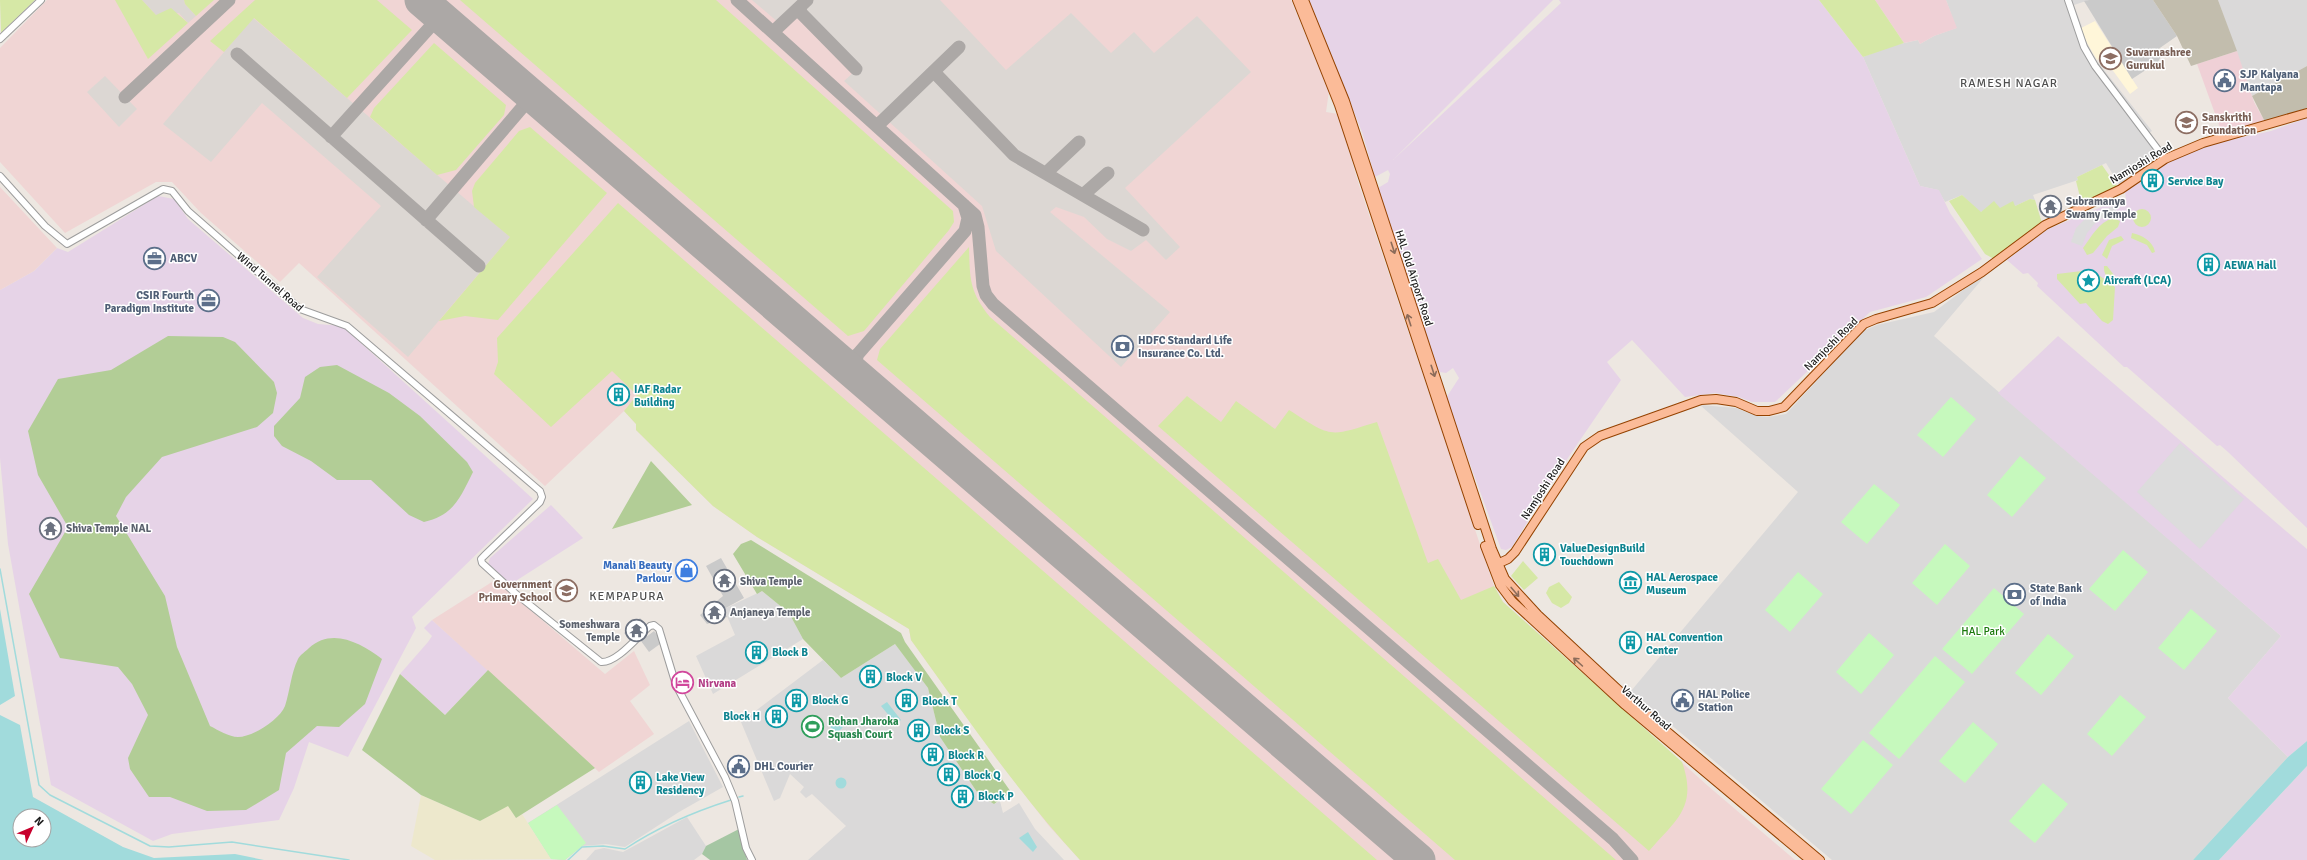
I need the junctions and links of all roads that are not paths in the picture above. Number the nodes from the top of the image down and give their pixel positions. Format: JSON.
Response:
{"nodes":[{"id":1,"x":41,"y":0,"type":"edge"},
{"id":2,"x":1297,"y":0,"type":"edge"},
{"id":3,"x":1304,"y":0,"type":"edge"},
{"id":4,"x":2068,"y":0,"type":"edge"},
{"id":5,"x":0,"y":39,"type":"edge"},
{"id":6,"x":1344,"y":108,"type":"junction"},
{"id":7,"x":2307,"y":113,"type":"edge"},
{"id":8,"x":2166,"y":159,"type":"junction"},
{"id":9,"x":0,"y":176,"type":"edge"},
{"id":10,"x":1488,"y":556,"type":"joint"},
{"id":11,"x":1495,"y":565,"type":"junction"},
{"id":12,"x":752,"y":860,"type":"edge"},
{"id":13,"x":1810,"y":860,"type":"edge"},
{"id":14,"x":1820,"y":860,"type":"edge"}],
"edges":[{"from":1,"to":5,"type":"street"},
{"from":2,"to":6,"type":"main road","name":"HAL Old Airport Road"},
{"from":3,"to":6,"type":"main road","name":"HAL Old Airport Road"},
{"from":4,"to":8,"type":"street"},
{"from":10,"to":6,"type":"main road","name":"HAL Old Airport Road","one_way":true},
{"from":6,"to":11,"type":"main road","name":"HAL Old Airport Road","one_way":true},
{"from":7,"to":8,"type":"main road","name":"Namjoshi Road"},
{"from":8,"to":11,"type":"main road","name":"Namjoshi Road"},
{"from":9,"to":12,"type":"street","name":"Wind Tunnel Road"},
{"from":10,"to":11,"type":"main road","name":"Varthur Road"},
{"from":13,"to":11,"type":"main road","name":"Varthur Road","one_way":true},
{"from":11,"to":14,"type":"main road","name":"Varthur Road","one_way":true}]}
